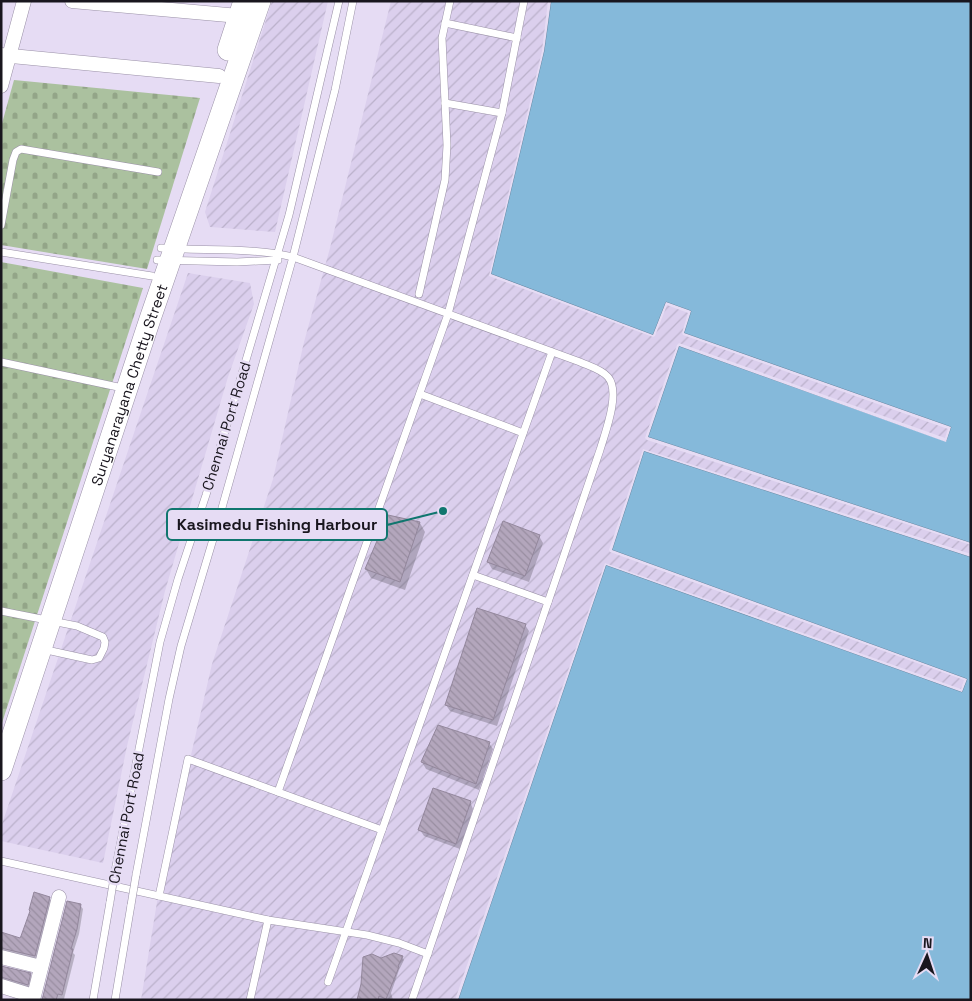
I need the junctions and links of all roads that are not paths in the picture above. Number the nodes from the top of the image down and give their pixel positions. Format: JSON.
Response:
{"nodes":[{"id":1,"x":24,"y":1,"type":"edge"},
{"id":2,"x":72,"y":1,"type":"edge"},
{"id":3,"x":260,"y":1,"type":"edge"},
{"id":4,"x":339,"y":1,"type":"edge"},
{"id":5,"x":353,"y":1,"type":"edge"},
{"id":6,"x":450,"y":1,"type":"edge"},
{"id":7,"x":524,"y":1,"type":"edge"},
{"id":8,"x":242,"y":9,"type":"edge"},
{"id":9,"x":445,"y":23,"type":"junction"},
{"id":10,"x":517,"y":38,"type":"junction"},
{"id":11,"x":5,"y":56,"type":"edge"},
{"id":12,"x":219,"y":76,"type":"junction"},
{"id":13,"x":1,"y":86,"type":"edge"},
{"id":14,"x":445,"y":103,"type":"junction"},
{"id":15,"x":502,"y":113,"type":"junction"},
{"id":16,"x":158,"y":172,"type":"dead end"},
{"id":17,"x":1,"y":225,"type":"edge"},
{"id":18,"x":1,"y":252,"type":"edge"},
{"id":19,"x":277,"y":257,"type":"junction"},
{"id":20,"x":293,"y":257,"type":"junction"},
{"id":21,"x":163,"y":258,"type":"junction"},
{"id":22,"x":419,"y":294,"type":"dead end"},
{"id":23,"x":448,"y":314,"type":"junction"},
{"id":24,"x":552,"y":352,"type":"junction"},
{"id":25,"x":1,"y":362,"type":"edge"},
{"id":26,"x":118,"y":387,"type":"junction"},
{"id":27,"x":420,"y":394,"type":"junction"},
{"id":28,"x":523,"y":433,"type":"junction"},
{"id":29,"x":472,"y":575,"type":"junction"},
{"id":30,"x":548,"y":602,"type":"junction"},
{"id":31,"x":1,"y":611,"type":"edge"},
{"id":32,"x":45,"y":619,"type":"junction"},
{"id":33,"x":41,"y":648,"type":"junction"},
{"id":34,"x":1,"y":736,"type":"edge"},
{"id":35,"x":1,"y":770,"type":"edge"},
{"id":36,"x":278,"y":792,"type":"junction"},
{"id":37,"x":382,"y":830,"type":"junction"},
{"id":38,"x":1,"y":861,"type":"edge"},
{"id":39,"x":160,"y":896,"type":"junction"},
{"id":40,"x":59,"y":897,"type":"dead end"},
{"id":41,"x":268,"y":920,"type":"junction"},
{"id":42,"x":346,"y":931,"type":"junction"},
{"id":43,"x":428,"y":954,"type":"junction"},
{"id":44,"x":1,"y":957,"type":"edge"},
{"id":45,"x":41,"y":967,"type":"junction"},
{"id":46,"x":328,"y":982,"type":"dead end"},
{"id":47,"x":1,"y":986,"type":"edge"},
{"id":48,"x":33,"y":998,"type":"edge"},
{"id":49,"x":93,"y":1000,"type":"edge"},
{"id":50,"x":115,"y":1000,"type":"edge"},
{"id":51,"x":250,"y":1000,"type":"edge"},
{"id":52,"x":412,"y":1000,"type":"edge"}],
"edges":[{"from":1,"to":11,"type":"street"},
{"from":2,"to":8,"type":"street"},
{"from":3,"to":21,"type":"main road","name":"Suryanarayana Chetty Street"},
{"from":4,"to":19,"type":"lane","name":"Chennai Port Road"},
{"from":5,"to":20,"type":"lane","name":"Chennai Port Road"},
{"from":6,"to":9,"type":"lane"},
{"from":7,"to":10,"type":"lane"},
{"from":8,"to":12,"type":"main road","name":"Suryanarayana Chetty Street"},
{"from":9,"to":10,"type":"lane"},
{"from":9,"to":14,"type":"lane"},
{"from":10,"to":15,"type":"lane"},
{"from":11,"to":12,"type":"street"},
{"from":11,"to":13,"type":"street"},
{"from":12,"to":21,"type":"main road","name":"Suryanarayana Chetty Street"},
{"from":14,"to":15,"type":"lane"},
{"from":14,"to":22,"type":"lane"},
{"from":15,"to":23,"type":"lane"},
{"from":16,"to":17,"type":"lane"},
{"from":18,"to":21,"type":"lane"},
{"from":19,"to":20,"type":"lane"},
{"from":19,"to":21,"type":"lane"},
{"from":19,"to":21,"type":"lane"},
{"from":19,"to":49,"type":"lane","name":"Chennai Port Road","bridge":true},
{"from":20,"to":23,"type":"lane"},
{"from":20,"to":50,"type":"lane","name":"Chennai Port Road","bridge":true},
{"from":21,"to":26,"type":"main road","name":"Suryanarayana Chetty Street"},
{"from":21,"to":32,"type":"main road","name":"Suryanarayana Chetty Street"},
{"from":23,"to":24,"type":"lane"},
{"from":23,"to":27,"type":"lane"},
{"from":24,"to":28,"type":"lane"},
{"from":24,"to":30,"type":"lane"},
{"from":25,"to":26,"type":"lane"},
{"from":26,"to":32,"type":"main road","name":"Suryanarayana Chetty Street"},
{"from":27,"to":28,"type":"lane"},
{"from":27,"to":36,"type":"lane"},
{"from":28,"to":29,"type":"lane"},
{"from":29,"to":30,"type":"lane"},
{"from":29,"to":37,"type":"lane"},
{"from":30,"to":43,"type":"lane"},
{"from":31,"to":32,"type":"lane"},
{"from":32,"to":33,"type":"main road","name":"Suryanarayana Chetty Street"},
{"from":32,"to":33,"type":"lane"},
{"from":32,"to":34,"type":"main road","name":"Suryanarayana Chetty Street"},
{"from":33,"to":35,"type":"main road","name":"Suryanarayana Chetty Street"},
{"from":36,"to":37,"type":"lane"},
{"from":36,"to":39,"type":"lane"},
{"from":37,"to":42,"type":"lane"},
{"from":38,"to":39,"type":"lane"},
{"from":39,"to":41,"type":"lane"},
{"from":40,"to":45,"type":"street"},
{"from":41,"to":42,"type":"lane"},
{"from":41,"to":51,"type":"lane"},
{"from":42,"to":43,"type":"lane"},
{"from":42,"to":46,"type":"lane"},
{"from":43,"to":52,"type":"lane"},
{"from":44,"to":45,"type":"street"},
{"from":45,"to":48,"type":"street"},
{"from":47,"to":48,"type":"street"}]}
